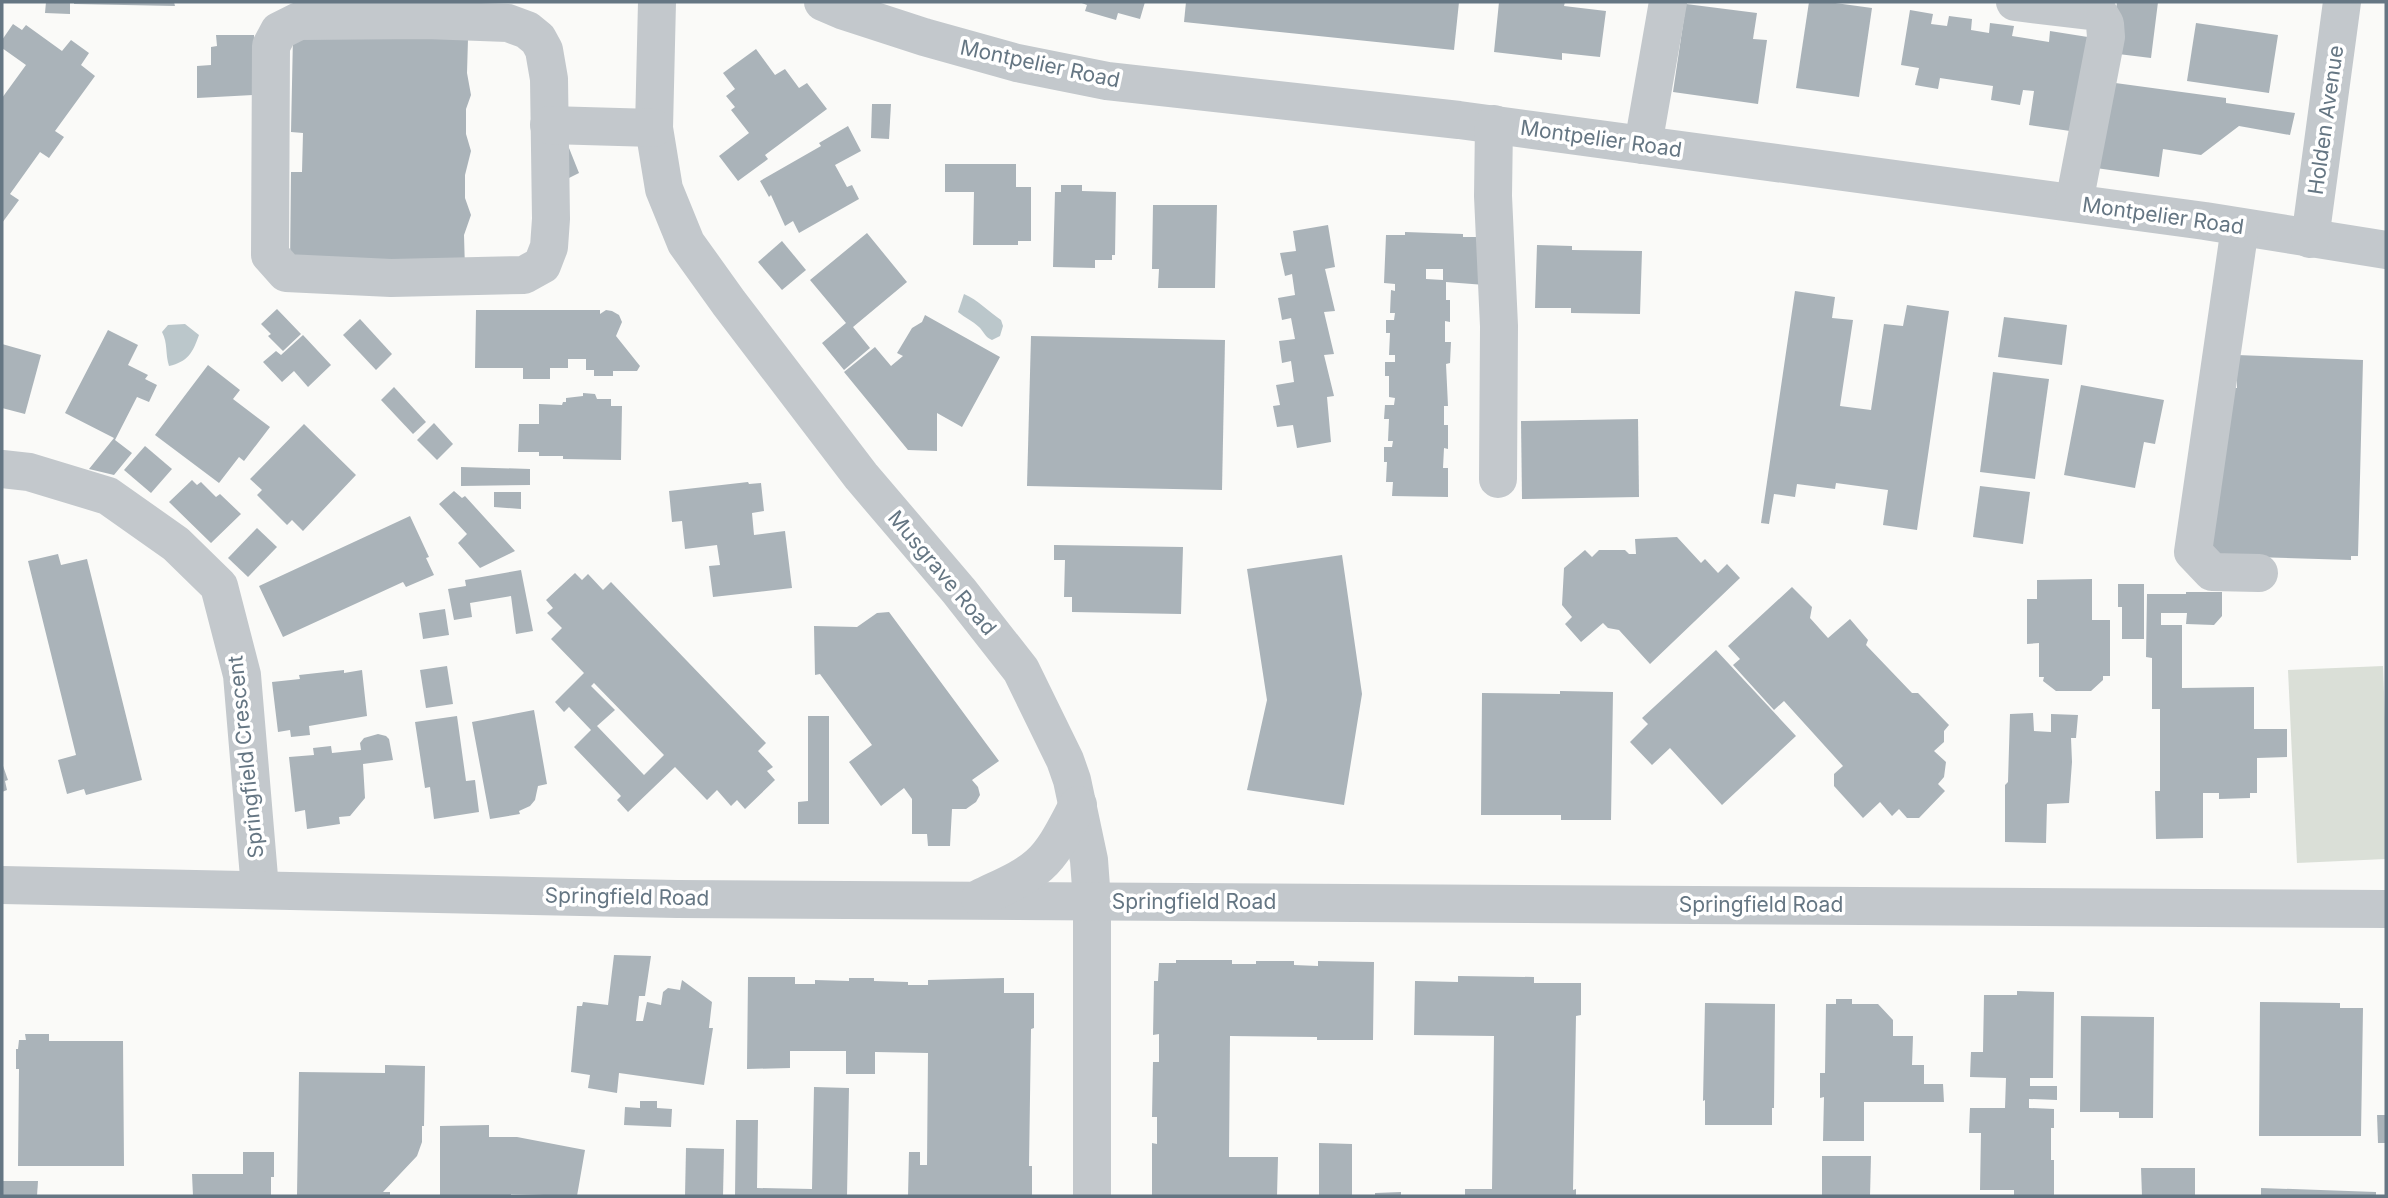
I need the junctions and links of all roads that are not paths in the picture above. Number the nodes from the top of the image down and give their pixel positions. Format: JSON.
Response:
{"nodes":[{"id":1,"x":657,"y":2,"type":"edge"},
{"id":2,"x":823,"y":2,"type":"edge"},
{"id":3,"x":1668,"y":2,"type":"edge"},
{"id":4,"x":2015,"y":2,"type":"edge"},
{"id":5,"x":2342,"y":2,"type":"edge"},
{"id":6,"x":1494,"y":124,"type":"junction"},
{"id":7,"x":549,"y":125,"type":"junction"},
{"id":8,"x":654,"y":128,"type":"junction"},
{"id":9,"x":1643,"y":145,"type":"junction"},
{"id":10,"x":2074,"y":203,"type":"junction"},
{"id":11,"x":2241,"y":227,"type":"junction"},
{"id":12,"x":2310,"y":239,"type":"junction"},
{"id":13,"x":2386,"y":250,"type":"edge"},
{"id":14,"x":2,"y":469,"type":"edge"},
{"id":15,"x":1498,"y":479,"type":"dead end"},
{"id":16,"x":2259,"y":573,"type":"dead end"},
{"id":17,"x":1078,"y":805,"type":"junction"},
{"id":18,"x":2,"y":885,"type":"edge"},
{"id":19,"x":260,"y":889,"type":"junction"},
{"id":20,"x":1093,"y":901,"type":"junction"},
{"id":21,"x":972,"y":902,"type":"junction"},
{"id":22,"x":2386,"y":909,"type":"edge"},
{"id":23,"x":1092,"y":1196,"type":"edge"}],
"edges":[{"from":1,"to":8,"type":"street","name":"Musgrave Road"},
{"from":2,"to":6,"type":"street","name":"Montpelier Road"},
{"from":3,"to":9,"type":"street"},
{"from":4,"to":10,"type":"street"},
{"from":5,"to":12,"type":"street","name":"Holden Avenue"},
{"from":6,"to":9,"type":"street","name":"Montpelier Road"},
{"from":6,"to":15,"type":"street"},
{"from":7,"to":7,"type":"street"},
{"from":7,"to":8,"type":"street"},
{"from":8,"to":17,"type":"street","name":"Musgrave Road"},
{"from":9,"to":10,"type":"street","name":"Montpelier Road"},
{"from":10,"to":11,"type":"street","name":"Montpelier Road"},
{"from":11,"to":12,"type":"street","name":"Montpelier Road"},
{"from":11,"to":16,"type":"street"},
{"from":12,"to":13,"type":"street","name":"Montpelier Road"},
{"from":14,"to":19,"type":"street","name":"Springfield Crescent"},
{"from":17,"to":20,"type":"street","name":"Musgrave Road"},
{"from":17,"to":21,"type":"street"},
{"from":18,"to":19,"type":"street","name":"Springfield Road"},
{"from":19,"to":21,"type":"street","name":"Springfield Road"},
{"from":20,"to":21,"type":"street","name":"Springfield Road"},
{"from":20,"to":22,"type":"street","name":"Springfield Road"},
{"from":20,"to":23,"type":"street","name":"Musgrave Road"}]}
